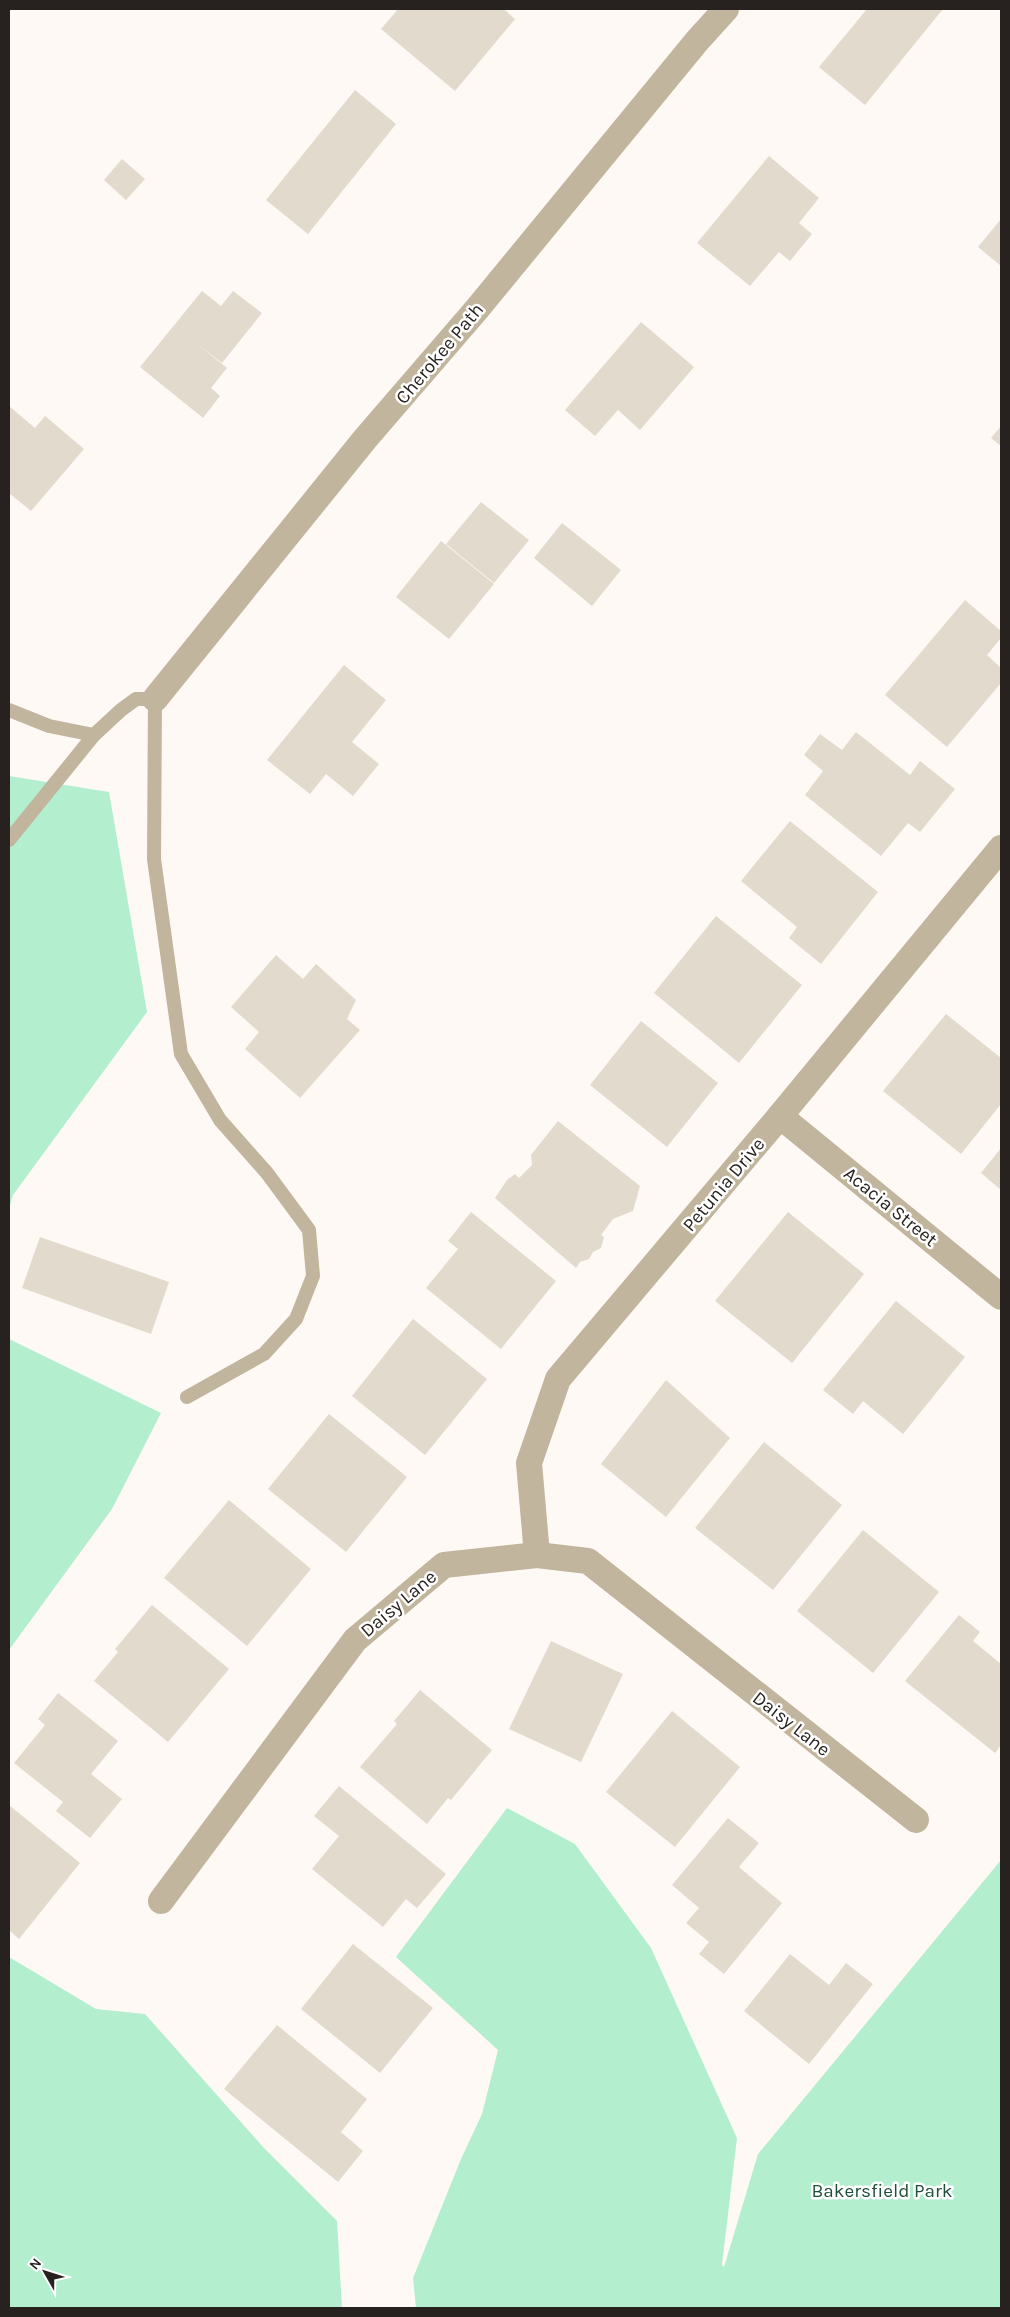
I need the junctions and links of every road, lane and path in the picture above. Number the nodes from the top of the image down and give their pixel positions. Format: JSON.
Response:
{"nodes":[{"id":1,"x":726,"y":9,"type":"edge"},
{"id":2,"x":155,"y":699,"type":"junction"},
{"id":3,"x":9,"y":710,"type":"edge"},
{"id":4,"x":94,"y":735,"type":"junction"},
{"id":5,"x":9,"y":840,"type":"edge"},
{"id":6,"x":1001,"y":848,"type":"edge"},
{"id":7,"x":780,"y":1116,"type":"junction"},
{"id":8,"x":1001,"y":1297,"type":"edge"},
{"id":9,"x":188,"y":1397,"type":"dead end"},
{"id":10,"x":537,"y":1555,"type":"junction"},
{"id":11,"x":916,"y":1820,"type":"dead end"},
{"id":12,"x":161,"y":1902,"type":"dead end"}],
"edges":[{"from":1,"to":2,"type":"street","name":"Cherokee Path"},
{"from":2,"to":4,"type":"lane"},
{"from":2,"to":9,"type":"lane"},
{"from":3,"to":4,"type":"lane"},
{"from":4,"to":5,"type":"lane"},
{"from":6,"to":7,"type":"street","name":"Petunia Drive"},
{"from":7,"to":8,"type":"street","name":"Acacia Street"},
{"from":7,"to":10,"type":"street","name":"Petunia Drive"},
{"from":10,"to":11,"type":"street","name":"Daisy Lane"},
{"from":10,"to":12,"type":"street","name":"Daisy Lane"}]}
